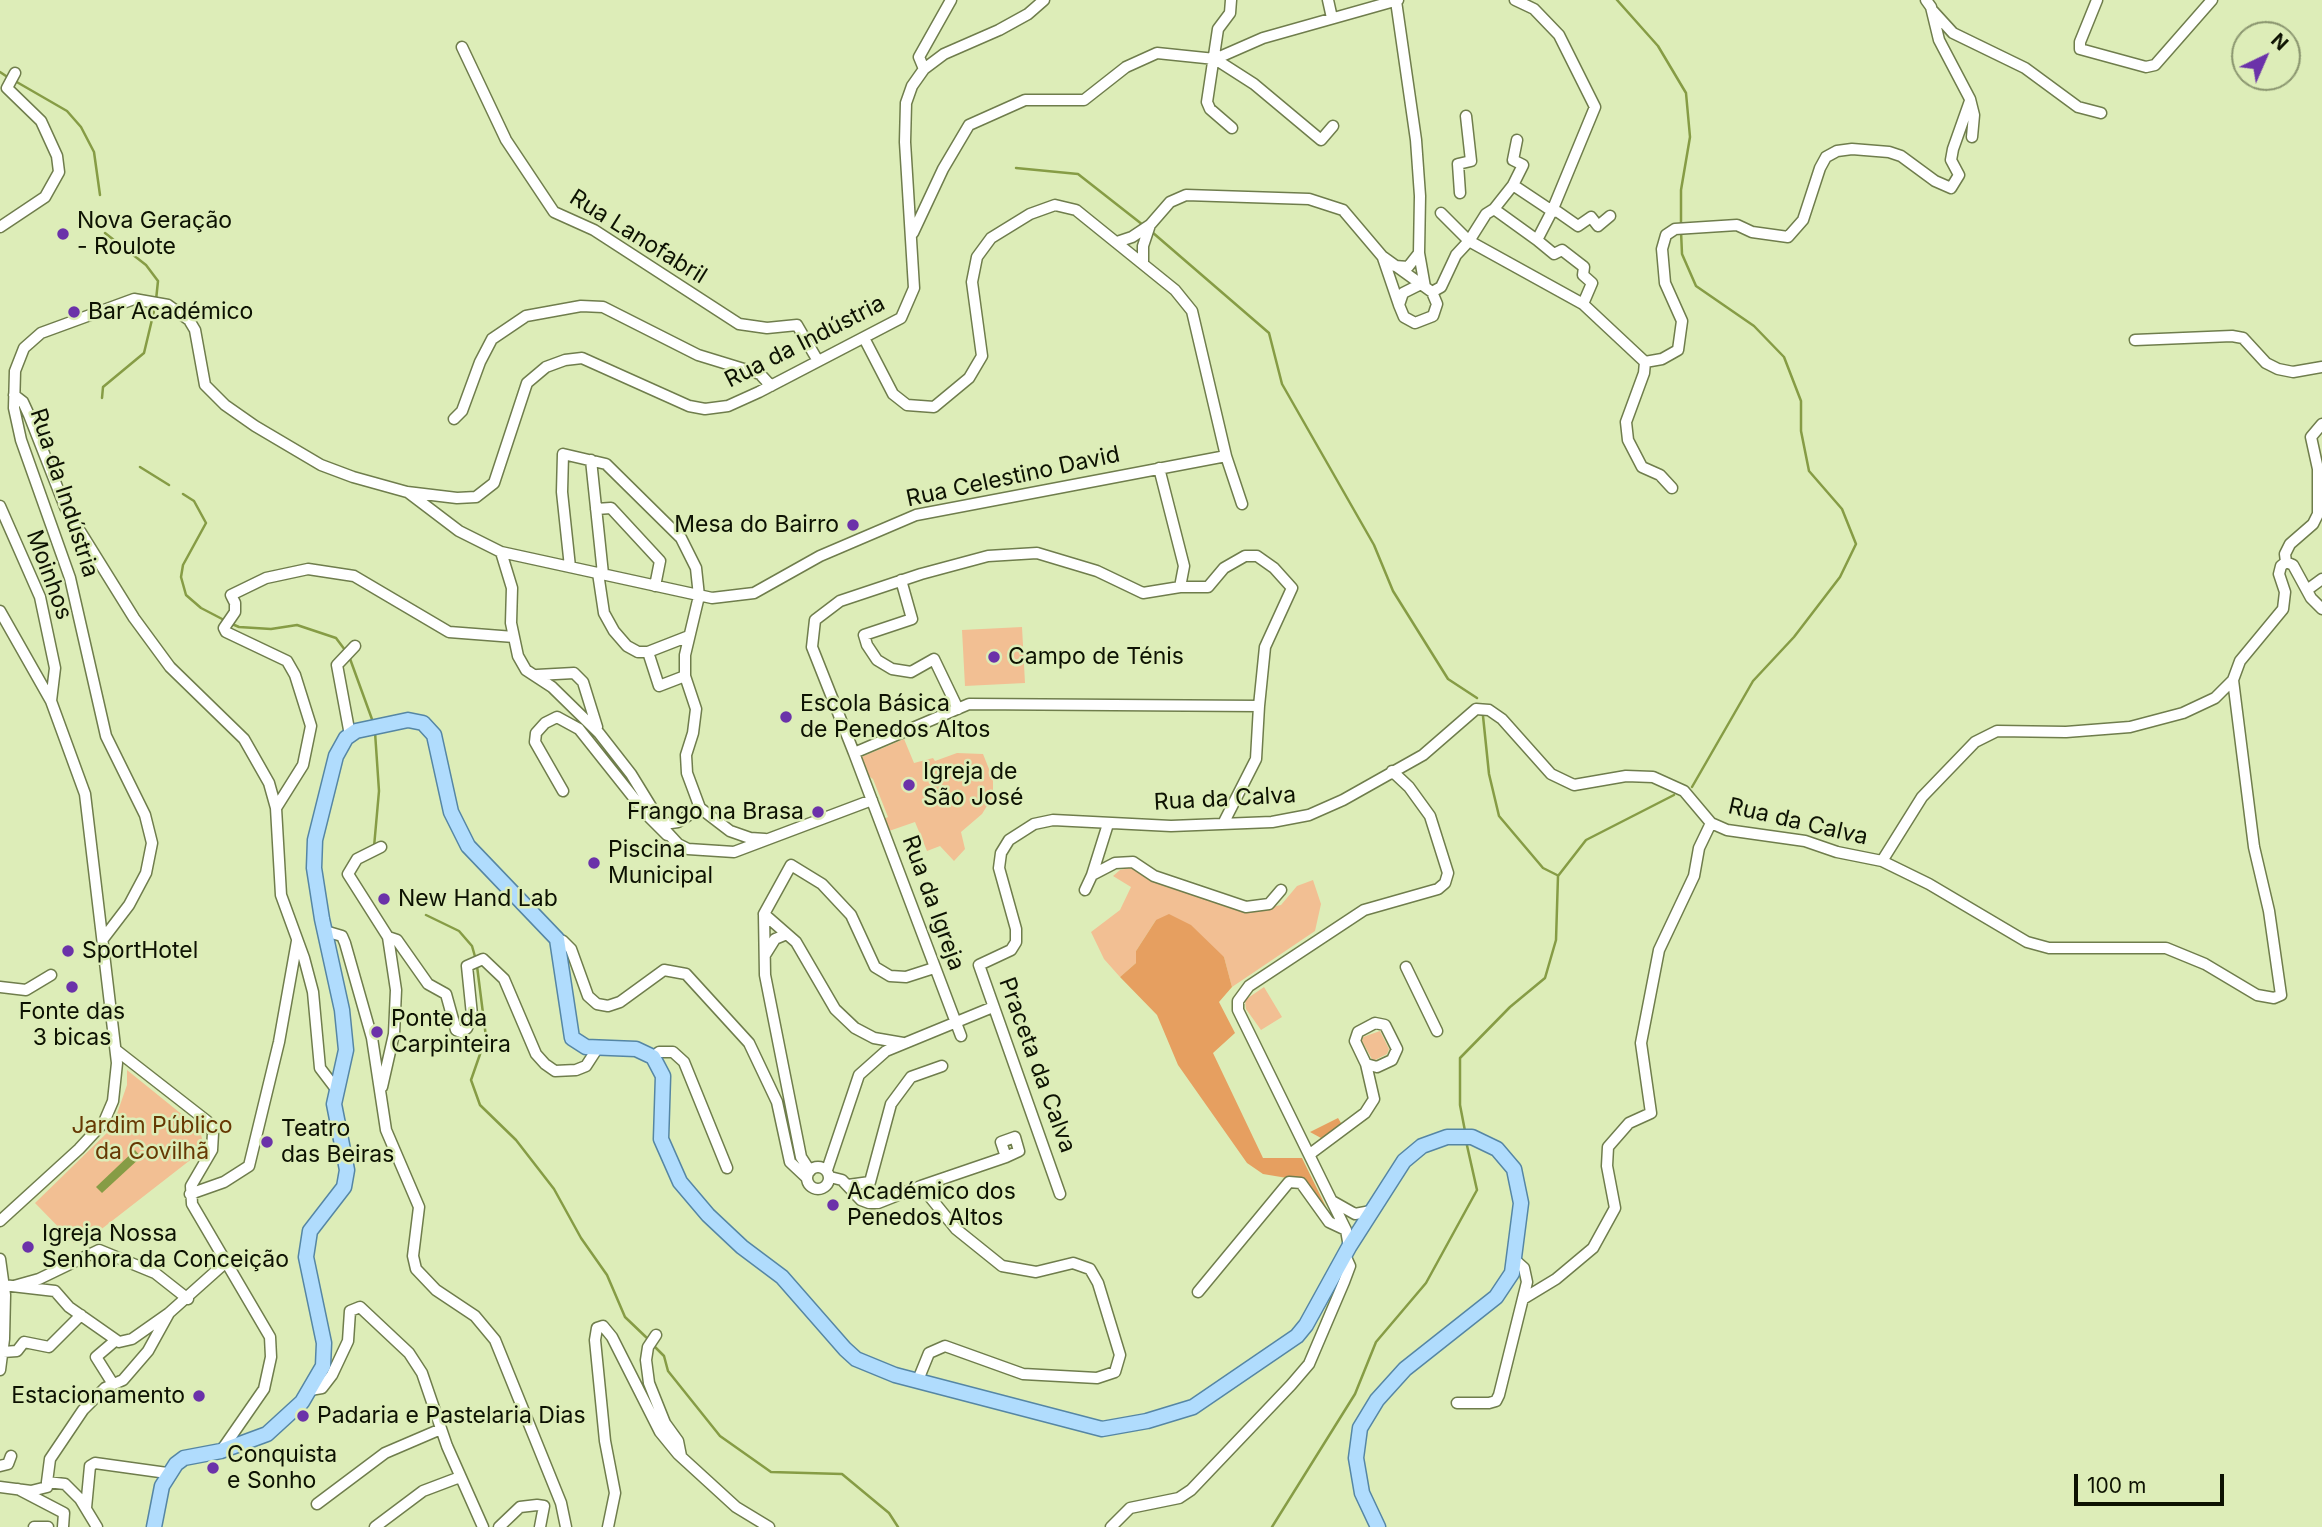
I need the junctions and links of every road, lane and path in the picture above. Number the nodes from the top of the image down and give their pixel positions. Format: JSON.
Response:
{"nodes":[{"id":1,"x":951,"y":0,"type":"edge"},
{"id":2,"x":1044,"y":0,"type":"edge"},
{"id":3,"x":1230,"y":0,"type":"edge"},
{"id":4,"x":1328,"y":0,"type":"edge"},
{"id":5,"x":1515,"y":0,"type":"edge"},
{"id":6,"x":2097,"y":0,"type":"edge"},
{"id":7,"x":2212,"y":0,"type":"edge"},
{"id":8,"x":1397,"y":1,"type":"edge"},
{"id":9,"x":1929,"y":5,"type":"edge"},
{"id":10,"x":1332,"y":19,"type":"junction"},
{"id":11,"x":462,"y":47,"type":"dead end"},
{"id":12,"x":1216,"y":59,"type":"junction"},
{"id":13,"x":923,"y":69,"type":"junction"},
{"id":14,"x":11,"y":77,"type":"dead end"},
{"id":15,"x":1970,"y":102,"type":"junction"},
{"id":16,"x":2101,"y":113,"type":"dead end"},
{"id":17,"x":1466,"y":116,"type":"dead end"},
{"id":18,"x":1332,"y":125,"type":"dead end"},
{"id":19,"x":1232,"y":128,"type":"dead end"},
{"id":20,"x":1972,"y":136,"type":"dead end"},
{"id":21,"x":1517,"y":140,"type":"dead end"},
{"id":22,"x":1513,"y":185,"type":"junction"},
{"id":23,"x":1460,"y":193,"type":"dead end"},
{"id":24,"x":1493,"y":209,"type":"junction"},
{"id":25,"x":1552,"y":211,"type":"junction"},
{"id":26,"x":1441,"y":213,"type":"dead end"},
{"id":27,"x":1610,"y":216,"type":"dead end"},
{"id":28,"x":1150,"y":225,"type":"junction"},
{"id":29,"x":0,"y":227,"type":"edge"},
{"id":30,"x":912,"y":235,"type":"junction"},
{"id":31,"x":1537,"y":240,"type":"junction"},
{"id":32,"x":1469,"y":241,"type":"junction"},
{"id":33,"x":1117,"y":242,"type":"junction"},
{"id":34,"x":1419,"y":253,"type":"junction"},
{"id":35,"x":1382,"y":256,"type":"junction"},
{"id":36,"x":1143,"y":263,"type":"junction"},
{"id":37,"x":1395,"y":266,"type":"junction"},
{"id":38,"x":1425,"y":288,"type":"junction"},
{"id":39,"x":1583,"y":304,"type":"junction"},
{"id":40,"x":1399,"y":305,"type":"junction"},
{"id":41,"x":863,"y":338,"type":"junction"},
{"id":42,"x":2135,"y":340,"type":"dead end"},
{"id":43,"x":818,"y":361,"type":"junction"},
{"id":44,"x":1645,"y":362,"type":"junction"},
{"id":45,"x":2322,"y":367,"type":"edge"},
{"id":46,"x":771,"y":386,"type":"junction"},
{"id":47,"x":14,"y":395,"type":"junction"},
{"id":48,"x":454,"y":419,"type":"dead end"},
{"id":49,"x":2322,"y":425,"type":"edge"},
{"id":50,"x":1226,"y":456,"type":"junction"},
{"id":51,"x":591,"y":460,"type":"junction"},
{"id":52,"x":1158,"y":468,"type":"junction"},
{"id":53,"x":1672,"y":488,"type":"dead end"},
{"id":54,"x":407,"y":492,"type":"junction"},
{"id":55,"x":1242,"y":504,"type":"dead end"},
{"id":56,"x":0,"y":506,"type":"edge"},
{"id":57,"x":596,"y":509,"type":"junction"},
{"id":58,"x":501,"y":552,"type":"junction"},
{"id":59,"x":2286,"y":562,"type":"junction"},
{"id":60,"x":570,"y":567,"type":"junction"},
{"id":61,"x":600,"y":574,"type":"junction"},
{"id":62,"x":2322,"y":579,"type":"edge"},
{"id":63,"x":901,"y":580,"type":"junction"},
{"id":64,"x":655,"y":586,"type":"junction"},
{"id":65,"x":1180,"y":587,"type":"junction"},
{"id":66,"x":2307,"y":590,"type":"junction"},
{"id":67,"x":699,"y":596,"type":"junction"},
{"id":68,"x":2322,"y":609,"type":"edge"},
{"id":69,"x":0,"y":611,"type":"edge"},
{"id":70,"x":689,"y":636,"type":"junction"},
{"id":71,"x":514,"y":637,"type":"junction"},
{"id":72,"x":355,"y":646,"type":"dead end"},
{"id":73,"x":648,"y":652,"type":"junction"},
{"id":74,"x":537,"y":675,"type":"junction"},
{"id":75,"x":685,"y":676,"type":"junction"},
{"id":76,"x":2233,"y":680,"type":"junction"},
{"id":77,"x":51,"y":701,"type":"junction"},
{"id":78,"x":1259,"y":706,"type":"junction"},
{"id":79,"x":958,"y":709,"type":"junction"},
{"id":80,"x":353,"y":733,"type":"junction"},
{"id":81,"x":599,"y":733,"type":"junction"},
{"id":82,"x":854,"y":753,"type":"junction"},
{"id":83,"x":1392,"y":771,"type":"junction"},
{"id":84,"x":564,"y":791,"type":"dead end"},
{"id":85,"x":872,"y":800,"type":"junction"},
{"id":86,"x":276,"y":808,"type":"junction"},
{"id":87,"x":701,"y":808,"type":"junction"},
{"id":88,"x":1224,"y":822,"type":"junction"},
{"id":89,"x":1711,"y":823,"type":"junction"},
{"id":90,"x":664,"y":824,"type":"junction"},
{"id":91,"x":1108,"y":824,"type":"junction"},
{"id":92,"x":673,"y":838,"type":"junction"},
{"id":93,"x":771,"y":839,"type":"junction"},
{"id":94,"x":380,"y":847,"type":"dead end"},
{"id":95,"x":1882,"y":862,"type":"junction"},
{"id":96,"x":1092,"y":875,"type":"junction"},
{"id":97,"x":1085,"y":890,"type":"dead end"},
{"id":98,"x":1281,"y":890,"type":"dead end"},
{"id":99,"x":764,"y":914,"type":"junction"},
{"id":100,"x":1016,"y":929,"type":"joint"},
{"id":101,"x":325,"y":931,"type":"junction"},
{"id":102,"x":787,"y":934,"type":"junction"},
{"id":103,"x":388,"y":937,"type":"junction"},
{"id":104,"x":298,"y":938,"type":"junction"},
{"id":105,"x":103,"y":939,"type":"junction"},
{"id":106,"x":557,"y":939,"type":"junction"},
{"id":107,"x":765,"y":955,"type":"junction"},
{"id":108,"x":1406,"y":967,"type":"dead end"},
{"id":109,"x":934,"y":968,"type":"junction"},
{"id":110,"x":51,"y":975,"type":"dead end"},
{"id":111,"x":0,"y":987,"type":"edge"},
{"id":112,"x":993,"y":1007,"type":"junction"},
{"id":113,"x":955,"y":1021,"type":"junction"},
{"id":114,"x":1437,"y":1031,"type":"dead end"},
{"id":115,"x":961,"y":1036,"type":"dead end"},
{"id":116,"x":903,"y":1044,"type":"junction"},
{"id":117,"x":597,"y":1049,"type":"junction"},
{"id":118,"x":116,"y":1050,"type":"junction"},
{"id":119,"x":653,"y":1057,"type":"junction"},
{"id":120,"x":1366,"y":1065,"type":"dead end"},
{"id":121,"x":942,"y":1066,"type":"dead end"},
{"id":122,"x":336,"y":1090,"type":"junction"},
{"id":123,"x":380,"y":1096,"type":"junction"},
{"id":124,"x":1310,"y":1154,"type":"junction"},
{"id":125,"x":1006,"y":1157,"type":"dead end"},
{"id":126,"x":727,"y":1168,"type":"dead end"},
{"id":127,"x":808,"y":1174,"type":"junction"},
{"id":128,"x":828,"y":1174,"type":"junction"},
{"id":129,"x":848,"y":1185,"type":"junction"},
{"id":130,"x":921,"y":1186,"type":"junction"},
{"id":131,"x":190,"y":1194,"type":"junction"},
{"id":132,"x":1060,"y":1194,"type":"dead end"},
{"id":133,"x":1332,"y":1201,"type":"junction"},
{"id":134,"x":1371,"y":1211,"type":"junction"},
{"id":135,"x":0,"y":1221,"type":"edge"},
{"id":136,"x":1346,"y":1230,"type":"junction"},
{"id":137,"x":1347,"y":1251,"type":"junction"},
{"id":138,"x":0,"y":1259,"type":"edge"},
{"id":139,"x":1515,"y":1260,"type":"junction"},
{"id":140,"x":225,"y":1263,"type":"junction"},
{"id":141,"x":7,"y":1289,"type":"junction"},
{"id":142,"x":1198,"y":1292,"type":"dead end"},
{"id":143,"x":188,"y":1299,"type":"junction"},
{"id":144,"x":1523,"y":1299,"type":"junction"},
{"id":145,"x":169,"y":1313,"type":"junction"},
{"id":146,"x":81,"y":1315,"type":"junction"},
{"id":147,"x":656,"y":1335,"type":"dead end"},
{"id":148,"x":116,"y":1340,"type":"junction"},
{"id":149,"x":3,"y":1352,"type":"junction"},
{"id":150,"x":0,"y":1370,"type":"edge"},
{"id":151,"x":918,"y":1380,"type":"junction"},
{"id":152,"x":113,"y":1384,"type":"junction"},
{"id":153,"x":310,"y":1390,"type":"junction"},
{"id":154,"x":1457,"y":1403,"type":"dead end"},
{"id":155,"x":441,"y":1429,"type":"junction"},
{"id":156,"x":220,"y":1451,"type":"junction"},
{"id":157,"x":11,"y":1456,"type":"dead end"},
{"id":158,"x":682,"y":1458,"type":"junction"},
{"id":159,"x":0,"y":1466,"type":"edge"},
{"id":160,"x":167,"y":1473,"type":"junction"},
{"id":161,"x":460,"y":1477,"type":"junction"},
{"id":162,"x":47,"y":1482,"type":"junction"},
{"id":163,"x":0,"y":1487,"type":"edge"},
{"id":164,"x":18,"y":1489,"type":"junction"},
{"id":165,"x":317,"y":1504,"type":"dead end"},
{"id":166,"x":86,"y":1508,"type":"junction"},
{"id":167,"x":34,"y":1527,"type":"edge"},
{"id":168,"x":48,"y":1527,"type":"edge"},
{"id":169,"x":63,"y":1527,"type":"edge"},
{"id":170,"x":97,"y":1527,"type":"edge"},
{"id":171,"x":154,"y":1527,"type":"edge"},
{"id":172,"x":375,"y":1527,"type":"edge"},
{"id":173,"x":483,"y":1527,"type":"edge"},
{"id":174,"x":499,"y":1527,"type":"edge"},
{"id":175,"x":540,"y":1527,"type":"edge"},
{"id":176,"x":566,"y":1527,"type":"edge"},
{"id":177,"x":608,"y":1527,"type":"edge"},
{"id":178,"x":769,"y":1527,"type":"edge"},
{"id":179,"x":1111,"y":1527,"type":"edge"},
{"id":180,"x":1378,"y":1527,"type":"edge"}],
"edges":[{"from":1,"to":13,"type":"street"},
{"from":2,"to":13,"type":"street","name":"Rua da Indústria"},
{"from":3,"to":12,"type":"street"},
{"from":4,"to":10,"type":"street"},
{"from":5,"to":25,"type":"street"},
{"from":6,"to":7,"type":"street"},
{"from":8,"to":10,"type":"street"},
{"from":8,"to":34,"type":"street"},
{"from":9,"to":15,"type":"street"},
{"from":9,"to":16,"type":"street"},
{"from":10,"to":12,"type":"street"},
{"from":11,"to":43,"type":"street","name":"Rua Lanofabril"},
{"from":12,"to":18,"type":"street"},
{"from":12,"to":19,"type":"street"},
{"from":12,"to":30,"type":"street"},
{"from":13,"to":30,"type":"street","name":"Rua da Indústria"},
{"from":14,"to":29,"type":"street"},
{"from":15,"to":20,"type":"street"},
{"from":15,"to":44,"type":"street"},
{"from":17,"to":23,"type":"street"},
{"from":21,"to":22,"type":"street"},
{"from":22,"to":24,"type":"street"},
{"from":22,"to":25,"type":"street"},
{"from":24,"to":31,"type":"street"},
{"from":24,"to":32,"type":"street"},
{"from":25,"to":27,"type":"street"},
{"from":25,"to":31,"type":"street"},
{"from":26,"to":32,"type":"street"},
{"from":28,"to":33,"type":"street"},
{"from":28,"to":35,"type":"street"},
{"from":28,"to":36,"type":"street"},
{"from":30,"to":41,"type":"street","name":"Rua da Indústria"},
{"from":31,"to":39,"type":"street"},
{"from":32,"to":38,"type":"street"},
{"from":32,"to":39,"type":"street"},
{"from":33,"to":36,"type":"street"},
{"from":33,"to":41,"type":"street"},
{"from":34,"to":37,"type":"street"},
{"from":34,"to":38,"type":"street"},
{"from":35,"to":37,"type":"street"},
{"from":35,"to":40,"type":"street"},
{"from":36,"to":50,"type":"street"},
{"from":37,"to":38,"type":"street"},
{"from":38,"to":40,"type":"street"},
{"from":38,"to":40,"type":"street"},
{"from":39,"to":44,"type":"street"},
{"from":41,"to":43,"type":"street","name":"Rua da Indústria"},
{"from":42,"to":45,"type":"street"},
{"from":43,"to":46,"type":"street","name":"Rua da Indústria"},
{"from":44,"to":53,"type":"street"},
{"from":46,"to":48,"type":"street"},
{"from":46,"to":54,"type":"street","name":"Rua da Indústria"},
{"from":47,"to":54,"type":"street","name":"Rua da Indústria"},
{"from":47,"to":86,"type":"street"},
{"from":47,"to":105,"type":"street","name":"Rua da Indústria"},
{"from":49,"to":59,"type":"street"},
{"from":50,"to":52,"type":"street","name":"Rua Celestino David"},
{"from":50,"to":55,"type":"street"},
{"from":51,"to":57,"type":"street"},
{"from":51,"to":60,"type":"street"},
{"from":51,"to":67,"type":"street"},
{"from":52,"to":65,"type":"street"},
{"from":52,"to":67,"type":"street","name":"Rua Celestino David"},
{"from":54,"to":58,"type":"street","name":"Rua Celestino David"},
{"from":56,"to":77,"type":"street","name":"Moinhos"},
{"from":57,"to":61,"type":"street"},
{"from":57,"to":64,"type":"street"},
{"from":58,"to":60,"type":"street","name":"Rua Celestino David"},
{"from":58,"to":71,"type":"street"},
{"from":59,"to":66,"type":"street"},
{"from":59,"to":76,"type":"street","name":"Rua da Calva"},
{"from":60,"to":61,"type":"street","name":"Rua Celestino David"},
{"from":61,"to":64,"type":"street","name":"Rua Celestino David"},
{"from":61,"to":73,"type":"street"},
{"from":62,"to":66,"type":"street"},
{"from":63,"to":65,"type":"street","name":"Rua da Igreja"},
{"from":63,"to":79,"type":"street"},
{"from":63,"to":82,"type":"street","name":"Rua da Igreja"},
{"from":64,"to":67,"type":"street","name":"Rua Celestino David"},
{"from":65,"to":78,"type":"street","name":"Rua da Igreja"},
{"from":66,"to":68,"type":"street"},
{"from":67,"to":70,"type":"street"},
{"from":69,"to":77,"type":"street"},
{"from":70,"to":73,"type":"street"},
{"from":70,"to":75,"type":"street"},
{"from":71,"to":74,"type":"street"},
{"from":71,"to":86,"type":"street"},
{"from":72,"to":80,"type":"street"},
{"from":73,"to":75,"type":"street"},
{"from":74,"to":81,"type":"street"},
{"from":74,"to":81,"type":"street"},
{"from":75,"to":87,"type":"street"},
{"from":76,"to":95,"type":"street","name":"Rua da Calva"},
{"from":76,"to":95,"type":"street"},
{"from":77,"to":105,"type":"street"},
{"from":78,"to":79,"type":"street"},
{"from":78,"to":88,"type":"street","name":"Rua da Igreja"},
{"from":79,"to":82,"type":"street"},
{"from":80,"to":101,"type":"main road"},
{"from":80,"to":106,"type":"main road"},
{"from":81,"to":90,"type":"street"},
{"from":82,"to":85,"type":"street","name":"Rua da Igreja"},
{"from":83,"to":88,"type":"street","name":"Rua da Calva"},
{"from":83,"to":89,"type":"street","name":"Rua da Calva"},
{"from":83,"to":124,"type":"street"},
{"from":84,"to":92,"type":"street"},
{"from":85,"to":93,"type":"street"},
{"from":85,"to":109,"type":"street","name":"Rua da Igreja"},
{"from":86,"to":104,"type":"street"},
{"from":87,"to":90,"type":"street"},
{"from":87,"to":93,"type":"street"},
{"from":88,"to":91,"type":"street","name":"Rua da Calva"},
{"from":89,"to":95,"type":"street","name":"Rua da Calva"},
{"from":89,"to":144,"type":"street"},
{"from":90,"to":92,"type":"street"},
{"from":91,"to":96,"type":"street"},
{"from":91,"to":100,"type":"street","name":"Rua da Calva"},
{"from":92,"to":93,"type":"street"},
{"from":94,"to":103,"type":"street"},
{"from":96,"to":97,"type":"street"},
{"from":96,"to":98,"type":"street"},
{"from":99,"to":102,"type":"street"},
{"from":99,"to":107,"type":"street"},
{"from":99,"to":109,"type":"street"},
{"from":100,"to":112,"type":"street","name":"Praceta da Calva"},
{"from":101,"to":122,"type":"main road"},
{"from":101,"to":123,"type":"street"},
{"from":102,"to":107,"type":"street"},
{"from":102,"to":116,"type":"street"},
{"from":103,"to":117,"type":"street"},
{"from":103,"to":123,"type":"street"},
{"from":104,"to":122,"type":"street"},
{"from":104,"to":131,"type":"street"},
{"from":105,"to":118,"type":"street"},
{"from":106,"to":117,"type":"main road"},
{"from":106,"to":127,"type":"street"},
{"from":107,"to":127,"type":"street"},
{"from":108,"to":114,"type":"street"},
{"from":109,"to":113,"type":"street","name":"Rua da Igreja"},
{"from":110,"to":111,"type":"street"},
{"from":112,"to":113,"type":"street"},
{"from":112,"to":132,"type":"street","name":"Praceta da Calva"},
{"from":113,"to":115,"type":"street","name":"Rua da Igreja"},
{"from":113,"to":116,"type":"street"},
{"from":116,"to":128,"type":"street"},
{"from":117,"to":119,"type":"main road"},
{"from":118,"to":131,"type":"street"},
{"from":118,"to":135,"type":"street"},
{"from":119,"to":126,"type":"street"},
{"from":119,"to":151,"type":"main road"},
{"from":120,"to":124,"type":"street"},
{"from":121,"to":129,"type":"street"},
{"from":122,"to":153,"type":"main road"},
{"from":123,"to":176,"type":"street"},
{"from":124,"to":133,"type":"street"},
{"from":125,"to":130,"type":"street"},
{"from":127,"to":128,"type":"street"},
{"from":127,"to":128,"type":"street"},
{"from":128,"to":129,"type":"street"},
{"from":129,"to":130,"type":"street"},
{"from":130,"to":151,"type":"street"},
{"from":131,"to":140,"type":"street"},
{"from":133,"to":134,"type":"street"},
{"from":133,"to":136,"type":"street"},
{"from":134,"to":137,"type":"main road"},
{"from":134,"to":139,"type":"main road"},
{"from":136,"to":137,"type":"street"},
{"from":136,"to":142,"type":"street"},
{"from":137,"to":151,"type":"main road"},
{"from":137,"to":179,"type":"street"},
{"from":138,"to":141,"type":"street"},
{"from":139,"to":144,"type":"street"},
{"from":139,"to":180,"type":"main road"},
{"from":140,"to":143,"type":"street"},
{"from":140,"to":156,"type":"street"},
{"from":141,"to":143,"type":"street"},
{"from":141,"to":146,"type":"street"},
{"from":141,"to":149,"type":"street"},
{"from":143,"to":145,"type":"street"},
{"from":144,"to":154,"type":"street"},
{"from":145,"to":148,"type":"street"},
{"from":145,"to":152,"type":"street"},
{"from":146,"to":148,"type":"street"},
{"from":146,"to":149,"type":"street"},
{"from":147,"to":158,"type":"street"},
{"from":148,"to":152,"type":"street"},
{"from":149,"to":150,"type":"street"},
{"from":152,"to":162,"type":"street"},
{"from":153,"to":155,"type":"street"},
{"from":153,"to":156,"type":"main road"},
{"from":155,"to":161,"type":"street"},
{"from":155,"to":165,"type":"street"},
{"from":156,"to":160,"type":"main road"},
{"from":157,"to":159,"type":"street"},
{"from":158,"to":177,"type":"street"},
{"from":158,"to":178,"type":"street"},
{"from":160,"to":166,"type":"street"},
{"from":160,"to":171,"type":"main road"},
{"from":161,"to":172,"type":"street"},
{"from":161,"to":173,"type":"street"},
{"from":162,"to":164,"type":"street"},
{"from":162,"to":166,"type":"street"},
{"from":163,"to":164,"type":"street"},
{"from":164,"to":169,"type":"street"},
{"from":166,"to":170,"type":"street"},
{"from":167,"to":168,"type":"street"},
{"from":174,"to":175,"type":"street"}]}
